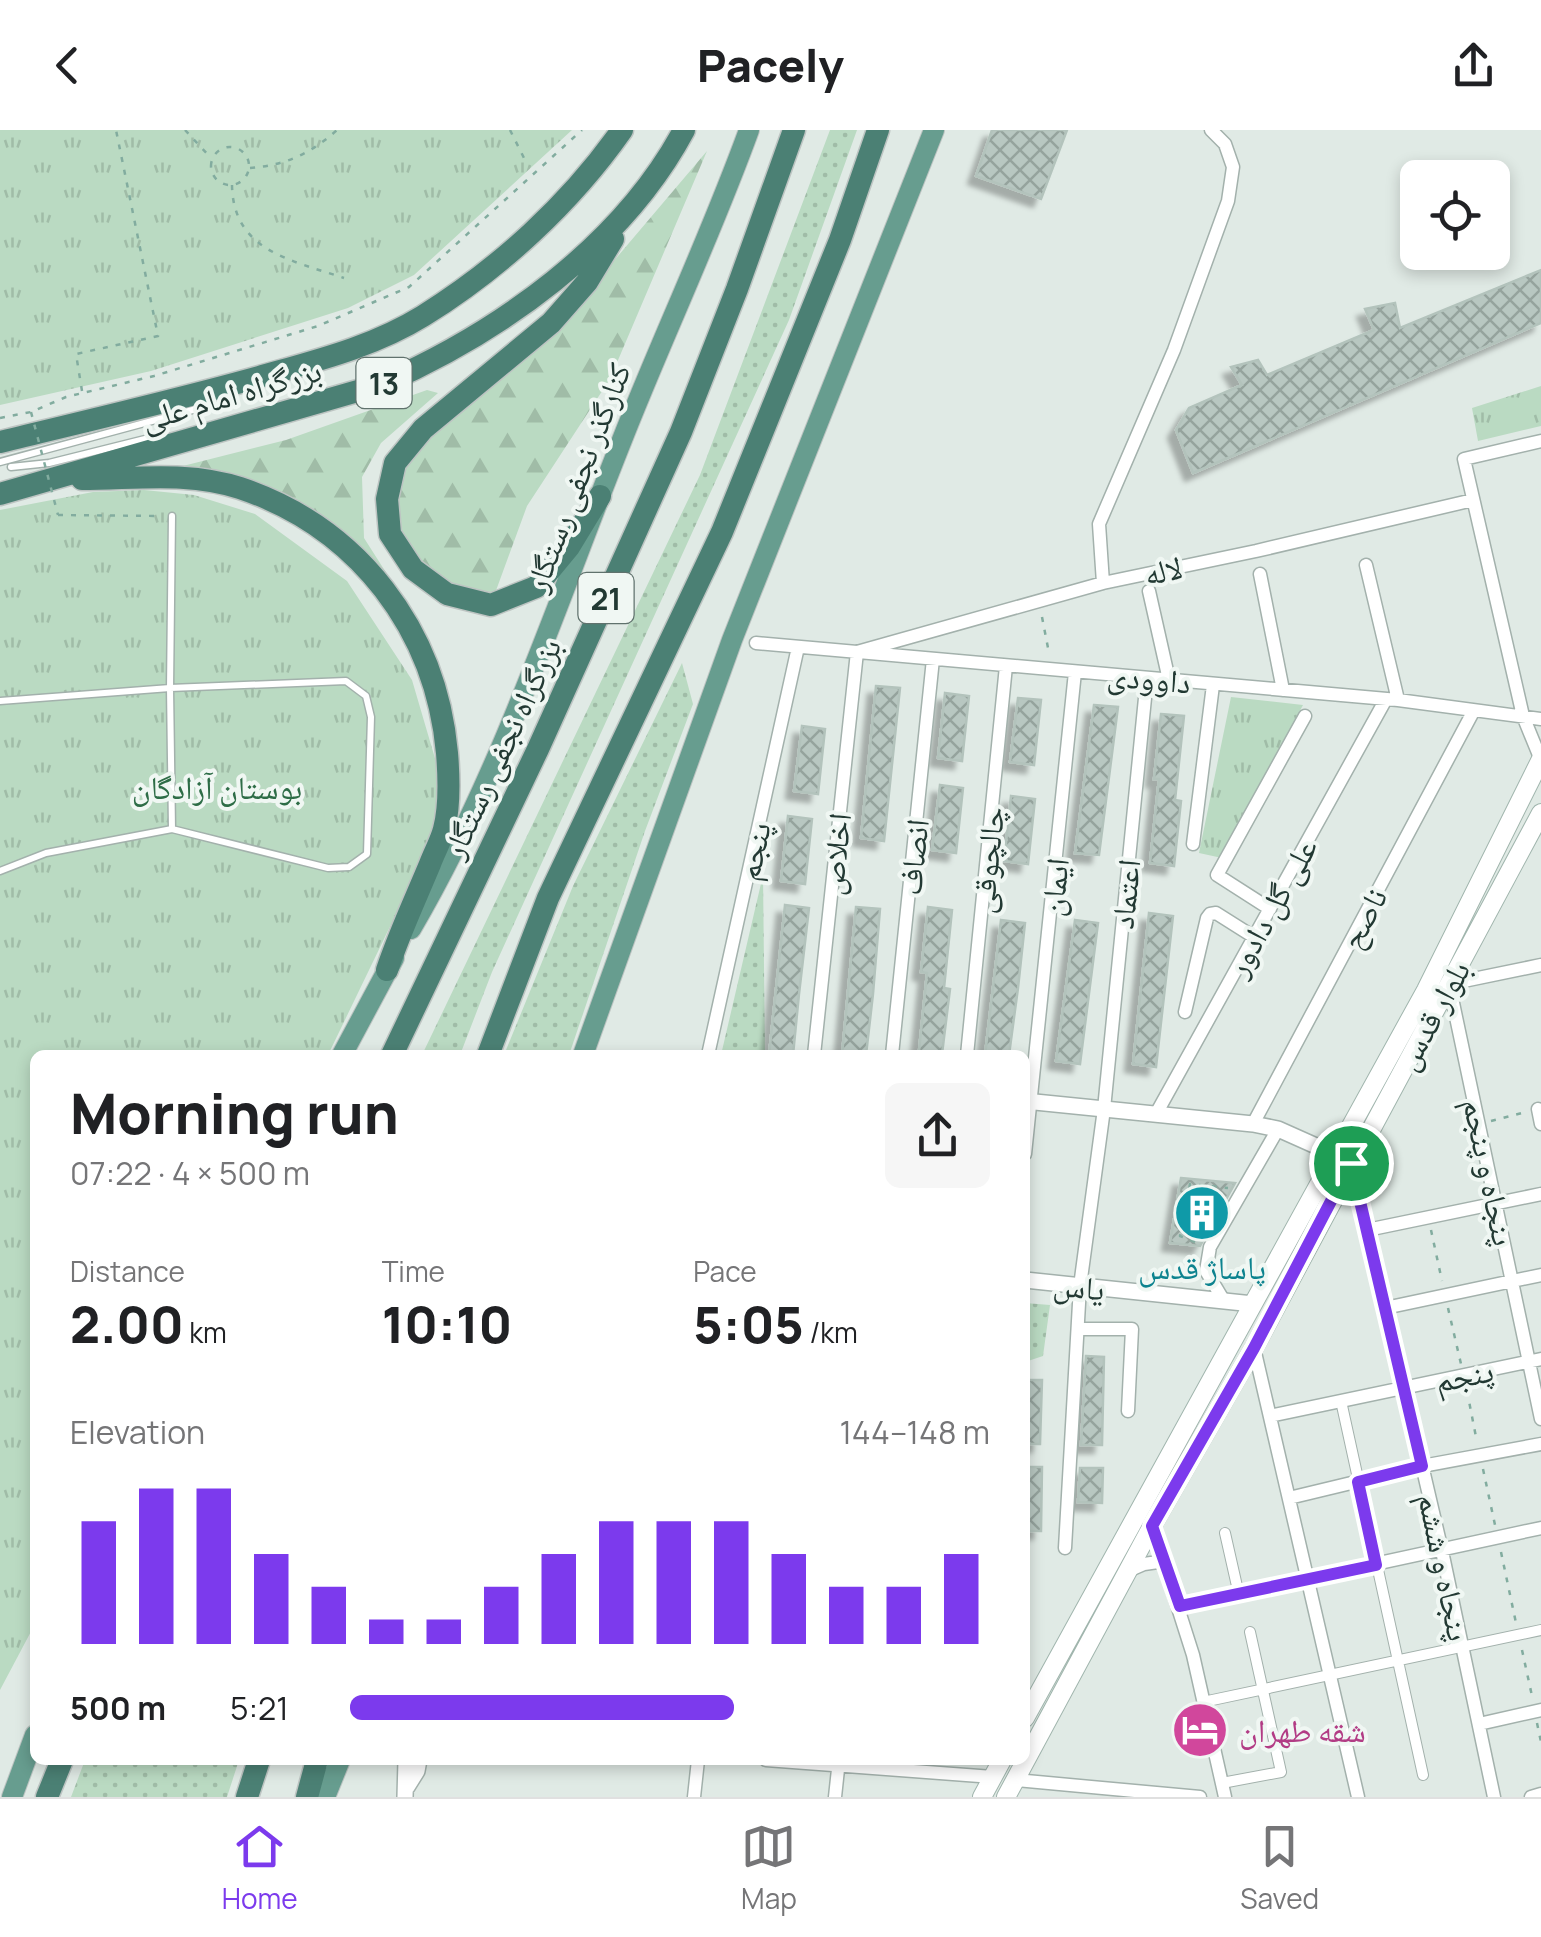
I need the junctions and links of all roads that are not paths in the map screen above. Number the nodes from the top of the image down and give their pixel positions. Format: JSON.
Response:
{"nodes":[{"id":1,"x":622,"y":130,"type":"edge"},
{"id":2,"x":684,"y":130,"type":"edge"},
{"id":3,"x":749,"y":130,"type":"edge"},
{"id":4,"x":794,"y":130,"type":"edge"},
{"id":5,"x":878,"y":130,"type":"edge"},
{"id":6,"x":934,"y":130,"type":"edge"},
{"id":7,"x":1211,"y":130,"type":"edge"},
{"id":8,"x":628,"y":214,"type":"junction"},
{"id":9,"x":232,"y":384,"type":"junction"},
{"id":10,"x":0,"y":442,"type":"edge"},
{"id":11,"x":1541,"y":442,"type":"edge"},
{"id":12,"x":171,"y":444,"type":"junction"},
{"id":13,"x":0,"y":462,"type":"edge"},
{"id":14,"x":11,"y":467,"type":"dead end"},
{"id":15,"x":54,"y":478,"type":"junction"},
{"id":16,"x":0,"y":494,"type":"edge"},
{"id":17,"x":600,"y":496,"type":"junction"},
{"id":18,"x":1473,"y":500,"type":"junction"},
{"id":19,"x":172,"y":516,"type":"road end"},
{"id":20,"x":1366,"y":566,"type":"dead end"},
{"id":21,"x":1260,"y":574,"type":"dead end"},
{"id":22,"x":1103,"y":583,"type":"junction"},
{"id":23,"x":1149,"y":591,"type":"dead end"},
{"id":24,"x":756,"y":643,"type":"dead end"},
{"id":25,"x":798,"y":647,"type":"junction"},
{"id":26,"x":857,"y":652,"type":"junction"},
{"id":27,"x":933,"y":659,"type":"junction"},
{"id":28,"x":1006,"y":666,"type":"junction"},
{"id":29,"x":1075,"y":672,"type":"junction"},
{"id":30,"x":1147,"y":678,"type":"junction"},
{"id":31,"x":1169,"y":680,"type":"junction"},
{"id":32,"x":1213,"y":685,"type":"junction"},
{"id":33,"x":170,"y":688,"type":"junction"},
{"id":34,"x":1283,"y":690,"type":"junction"},
{"id":35,"x":1392,"y":700,"type":"junction"},
{"id":36,"x":0,"y":701,"type":"edge"},
{"id":37,"x":1473,"y":712,"type":"junction"},
{"id":38,"x":1305,"y":716,"type":"dead end"},
{"id":39,"x":1523,"y":716,"type":"junction"},
{"id":40,"x":1541,"y":719,"type":"edge"},
{"id":41,"x":1541,"y":759,"type":"edge"},
{"id":42,"x":1541,"y":813,"type":"edge"},
{"id":43,"x":172,"y":829,"type":"junction"},
{"id":44,"x":1193,"y":844,"type":"dead end"},
{"id":45,"x":0,"y":871,"type":"edge"},
{"id":46,"x":1270,"y":908,"type":"junction"},
{"id":47,"x":1254,"y":937,"type":"junction"},
{"id":48,"x":1541,"y":966,"type":"edge"},
{"id":49,"x":387,"y":970,"type":"junction"},
{"id":50,"x":1449,"y":984,"type":"junction"},
{"id":51,"x":1184,"y":1012,"type":"dead end"},
{"id":52,"x":345,"y":1050,"type":"edge"},
{"id":53,"x":394,"y":1050,"type":"edge"},
{"id":54,"x":490,"y":1050,"type":"edge"},
{"id":55,"x":585,"y":1050,"type":"edge"},
{"id":56,"x":709,"y":1050,"type":"edge"},
{"id":57,"x":815,"y":1050,"type":"edge"},
{"id":58,"x":893,"y":1050,"type":"edge"},
{"id":59,"x":968,"y":1050,"type":"edge"},
{"id":60,"x":1030,"y":1093,"type":"edge"},
{"id":61,"x":1030,"y":1102,"type":"edge"},
{"id":62,"x":1104,"y":1109,"type":"junction"},
{"id":63,"x":1538,"y":1110,"type":"road end"},
{"id":64,"x":1156,"y":1114,"type":"junction"},
{"id":65,"x":1253,"y":1124,"type":"junction"},
{"id":66,"x":1541,"y":1124,"type":"edge"},
{"id":67,"x":1278,"y":1129,"type":"junction"},
{"id":68,"x":1344,"y":1158,"type":"junction"},
{"id":69,"x":1541,"y":1194,"type":"edge"},
{"id":70,"x":1496,"y":1204,"type":"junction"},
{"id":71,"x":1367,"y":1230,"type":"junction"},
{"id":72,"x":1541,"y":1274,"type":"edge"},
{"id":73,"x":1030,"y":1281,"type":"edge"},
{"id":74,"x":1513,"y":1281,"type":"junction"},
{"id":75,"x":1080,"y":1286,"type":"junction"},
{"id":76,"x":1224,"y":1301,"type":"junction"},
{"id":77,"x":1253,"y":1304,"type":"junction"},
{"id":78,"x":1385,"y":1308,"type":"junction"},
{"id":79,"x":1078,"y":1329,"type":"junction"},
{"id":80,"x":1254,"y":1348,"type":"junction"},
{"id":81,"x":1535,"y":1360,"type":"edge"},
{"id":82,"x":1404,"y":1389,"type":"junction"},
{"id":83,"x":1341,"y":1402,"type":"junction"},
{"id":84,"x":1128,"y":1411,"type":"dead end"},
{"id":85,"x":1270,"y":1416,"type":"junction"},
{"id":86,"x":1541,"y":1419,"type":"edge"},
{"id":87,"x":1541,"y":1444,"type":"edge"},
{"id":88,"x":1422,"y":1466,"type":"junction"},
{"id":89,"x":1358,"y":1482,"type":"junction"},
{"id":90,"x":1289,"y":1498,"type":"junction"},
{"id":91,"x":1152,"y":1526,"type":"junction"},
{"id":92,"x":1541,"y":1528,"type":"edge"},
{"id":93,"x":1226,"y":1533,"type":"dead end"},
{"id":94,"x":1065,"y":1548,"type":"dead end"},
{"id":95,"x":1442,"y":1551,"type":"junction"},
{"id":96,"x":1165,"y":1561,"type":"junction"},
{"id":97,"x":1376,"y":1565,"type":"junction"},
{"id":98,"x":1128,"y":1571,"type":"junction"},
{"id":99,"x":1308,"y":1581,"type":"junction"},
{"id":100,"x":1239,"y":1595,"type":"junction"},
{"id":101,"x":1180,"y":1606,"type":"junction"},
{"id":102,"x":1541,"y":1630,"type":"edge"},
{"id":103,"x":1250,"y":1632,"type":"dead end"},
{"id":104,"x":1462,"y":1647,"type":"junction"},
{"id":105,"x":1396,"y":1661,"type":"junction"},
{"id":106,"x":1330,"y":1675,"type":"junction"},
{"id":107,"x":1262,"y":1689,"type":"junction"},
{"id":108,"x":1203,"y":1702,"type":"junction"},
{"id":109,"x":1030,"y":1709,"type":"edge"},
{"id":110,"x":1538,"y":1711,"type":"edge"},
{"id":111,"x":1478,"y":1724,"type":"junction"},
{"id":112,"x":30,"y":1748,"type":"edge"},
{"id":113,"x":1030,"y":1751,"type":"edge"},
{"id":114,"x":60,"y":1765,"type":"edge"},
{"id":115,"x":257,"y":1765,"type":"edge"},
{"id":116,"x":316,"y":1765,"type":"edge"},
{"id":117,"x":338,"y":1765,"type":"edge"},
{"id":118,"x":406,"y":1765,"type":"edge"},
{"id":119,"x":418,"y":1765,"type":"edge"},
{"id":120,"x":697,"y":1765,"type":"edge"},
{"id":121,"x":839,"y":1765,"type":"edge"},
{"id":122,"x":889,"y":1765,"type":"edge"},
{"id":123,"x":999,"y":1765,"type":"edge"},
{"id":124,"x":1023,"y":1765,"type":"edge"},
{"id":125,"x":939,"y":1767,"type":"edge"},
{"id":126,"x":1422,"y":1776,"type":"dead end"},
{"id":127,"x":992,"y":1777,"type":"junction"},
{"id":128,"x":1010,"y":1788,"type":"edge"},
{"id":129,"x":1224,"y":1790,"type":"edge"},
{"id":130,"x":405,"y":1794,"type":"edge"},
{"id":131,"x":1541,"y":1794,"type":"edge"},
{"id":132,"x":12,"y":1797,"type":"edge"},
{"id":133,"x":47,"y":1797,"type":"edge"},
{"id":134,"x":247,"y":1797,"type":"edge"},
{"id":135,"x":306,"y":1797,"type":"edge"},
{"id":136,"x":326,"y":1797,"type":"edge"},
{"id":137,"x":694,"y":1797,"type":"edge"},
{"id":138,"x":835,"y":1797,"type":"edge"},
{"id":139,"x":982,"y":1797,"type":"edge"},
{"id":140,"x":1200,"y":1797,"type":"edge"},
{"id":141,"x":1358,"y":1797,"type":"edge"},
{"id":142,"x":1494,"y":1797,"type":"edge"},
{"id":143,"x":1531,"y":1797,"type":"edge"}],
"edges":[{"from":1,"to":9,"type":"highway","name":"بزرگراه امام علی","number":"13"},
{"from":2,"to":8,"type":"highway","name":"بزرگراه امام علی","number":"13"},
{"from":3,"to":17,"type":"main road","name":"کنارگذر نجفی رستگار"},
{"from":4,"to":53,"type":"highway","name":"بزرگراه نجفی رستگار","number":"21"},
{"from":5,"to":54,"type":"highway","number":"21"},
{"from":6,"to":55,"type":"main road"},
{"from":7,"to":22,"type":"street"},
{"from":8,"to":12,"type":"highway","name":"بزرگراه امام علی","number":"13"},
{"from":8,"to":17,"type":"highway"},
{"from":9,"to":10,"type":"highway","name":"بزرگراه امام علی","number":"13"},
{"from":9,"to":13,"type":"lane"},
{"from":11,"to":18,"type":"street"},
{"from":12,"to":14,"type":"lane"},
{"from":12,"to":15,"type":"highway","name":"بزرگراه امام علی","number":"13"},
{"from":15,"to":16,"type":"highway","name":"بزرگراه امام علی","number":"13"},
{"from":15,"to":49,"type":"highway"},
{"from":17,"to":49,"type":"main road","name":"کنارگذر نجفی رستگار"},
{"from":18,"to":22,"type":"street","name":"لاله"},
{"from":18,"to":39,"type":"street"},
{"from":19,"to":33,"type":"lane"},
{"from":20,"to":35,"type":"street"},
{"from":21,"to":34,"type":"street"},
{"from":22,"to":26,"type":"street","name":"لاله"},
{"from":23,"to":31,"type":"street"},
{"from":24,"to":25,"type":"street","name":"داوودی"},
{"from":25,"to":26,"type":"street","name":"داوودی"},
{"from":25,"to":56,"type":"street","name":"پنجم"},
{"from":26,"to":27,"type":"street","name":"داوودی"},
{"from":26,"to":57,"type":"street","name":"اخلاص"},
{"from":27,"to":28,"type":"street","name":"داوودی"},
{"from":27,"to":58,"type":"street","name":"انصاف"},
{"from":28,"to":29,"type":"street","name":"داوودی"},
{"from":28,"to":59,"type":"street","name":"چالچوقی"},
{"from":29,"to":30,"type":"street","name":"داوودی"},
{"from":29,"to":60,"type":"street","name":"ایمان"},
{"from":30,"to":31,"type":"street","name":"داوودی"},
{"from":30,"to":62,"type":"street","name":"اعتماد"},
{"from":31,"to":32,"type":"street","name":"داوودی"},
{"from":32,"to":34,"type":"street","name":"داوودی"},
{"from":32,"to":44,"type":"street"},
{"from":33,"to":36,"type":"lane"},
{"from":33,"to":43,"type":"lane"},
{"from":33,"to":43,"type":"lane"},
{"from":34,"to":35,"type":"street","name":"داوودی"},
{"from":35,"to":37,"type":"street","name":"داوودی"},
{"from":35,"to":46,"type":"street","name":"علی گل دادور"},
{"from":37,"to":39,"type":"street","name":"داوودی"},
{"from":37,"to":65,"type":"street","name":"ناصح"},
{"from":38,"to":46,"type":"street"},
{"from":39,"to":40,"type":"street","name":"داوودی"},
{"from":39,"to":41,"type":"street"},
{"from":41,"to":68,"type":"main road","name":"بلوار قدس"},
{"from":42,"to":50,"type":"main road","name":"بلوار قدس"},
{"from":43,"to":45,"type":"lane"},
{"from":46,"to":47,"type":"street","name":"علی گل دادور"},
{"from":47,"to":51,"type":"street"},
{"from":47,"to":64,"type":"street","name":"علی گل دادور"},
{"from":48,"to":50,"type":"street"},
{"from":49,"to":52,"type":"main road","name":"کنارگذر نجفی رستگار"},
{"from":50,"to":68,"type":"main road","name":"بلوار قدس"},
{"from":50,"to":70,"type":"street","name":"پنجاه و پنجم"},
{"from":61,"to":62,"type":"street"},
{"from":62,"to":64,"type":"street"},
{"from":62,"to":75,"type":"street"},
{"from":63,"to":66,"type":"street"},
{"from":64,"to":65,"type":"street"},
{"from":65,"to":67,"type":"street"},
{"from":67,"to":68,"type":"street"},
{"from":67,"to":76,"type":"street"},
{"from":68,"to":71,"type":"street","name":"پنجاه و ششم"},
{"from":68,"to":77,"type":"main road","name":"بلوار قدس"},
{"from":68,"to":80,"type":"main road","name":"بلوار قدس"},
{"from":69,"to":70,"type":"street"},
{"from":70,"to":71,"type":"street"},
{"from":70,"to":74,"type":"street","name":"پنجاه و پنجم"},
{"from":71,"to":78,"type":"street","name":"پنجاه و ششم"},
{"from":72,"to":74,"type":"street"},
{"from":73,"to":75,"type":"street","name":"یاس"},
{"from":74,"to":78,"type":"street"},
{"from":74,"to":81,"type":"street","name":"پنجاه و پنجم"},
{"from":75,"to":76,"type":"street","name":"یاس"},
{"from":75,"to":79,"type":"street"},
{"from":76,"to":77,"type":"street","name":"یاس"},
{"from":77,"to":109,"type":"main road","name":"بلوار قدس"},
{"from":78,"to":82,"type":"street","name":"پنجاه و ششم"},
{"from":79,"to":84,"type":"street"},
{"from":79,"to":94,"type":"street"},
{"from":80,"to":85,"type":"street"},
{"from":80,"to":91,"type":"main road","name":"بلوار قدس"},
{"from":81,"to":82,"type":"street","name":"پنجم"},
{"from":81,"to":86,"type":"street","name":"پنجاه و پنجم"},
{"from":82,"to":83,"type":"street","name":"پنجم"},
{"from":82,"to":88,"type":"street","name":"پنجاه و ششم"},
{"from":83,"to":85,"type":"street","name":"پنجم"},
{"from":83,"to":89,"type":"street"},
{"from":85,"to":90,"type":"street"},
{"from":87,"to":88,"type":"street"},
{"from":88,"to":89,"type":"street"},
{"from":88,"to":95,"type":"street","name":"پنجاه و ششم"},
{"from":89,"to":90,"type":"street"},
{"from":89,"to":97,"type":"street"},
{"from":90,"to":99,"type":"street"},
{"from":91,"to":96,"type":"street"},
{"from":91,"to":98,"type":"main road","name":"بلوار قدس"},
{"from":92,"to":95,"type":"street"},
{"from":93,"to":100,"type":"street"},
{"from":95,"to":97,"type":"street"},
{"from":95,"to":104,"type":"street","name":"پنجاه و ششم"},
{"from":96,"to":98,"type":"street"},
{"from":96,"to":101,"type":"street"},
{"from":97,"to":99,"type":"street"},
{"from":97,"to":105,"type":"street"},
{"from":98,"to":113,"type":"main road","name":"بلوار قدس"},
{"from":99,"to":100,"type":"street"},
{"from":99,"to":106,"type":"street"},
{"from":100,"to":101,"type":"street"},
{"from":101,"to":108,"type":"street"},
{"from":102,"to":104,"type":"street"},
{"from":103,"to":107,"type":"street"},
{"from":104,"to":105,"type":"street"},
{"from":104,"to":111,"type":"street","name":"پنجاه و ششم"},
{"from":105,"to":106,"type":"street"},
{"from":105,"to":126,"type":"street"},
{"from":106,"to":107,"type":"street"},
{"from":106,"to":141,"type":"street"},
{"from":107,"to":108,"type":"street"},
{"from":107,"to":129,"type":"street"},
{"from":108,"to":129,"type":"street"},
{"from":110,"to":111,"type":"street"},
{"from":111,"to":142,"type":"street","name":"پنجاه و ششم"},
{"from":112,"to":132,"type":"main road"},
{"from":114,"to":133,"type":"highway"},
{"from":115,"to":134,"type":"highway"},
{"from":116,"to":135,"type":"highway"},
{"from":117,"to":136,"type":"main road"},
{"from":118,"to":130,"type":"street"},
{"from":119,"to":130,"type":"street"},
{"from":120,"to":137,"type":"street"},
{"from":121,"to":138,"type":"street"},
{"from":122,"to":125,"type":"street"},
{"from":123,"to":127,"type":"main road"},
{"from":124,"to":128,"type":"main road","name":"بلوار قدس"},
{"from":125,"to":127,"type":"street"},
{"from":127,"to":128,"type":"main road"},
{"from":127,"to":139,"type":"main road"},
{"from":128,"to":140,"type":"street"},
{"from":131,"to":143,"type":"street"}]}
